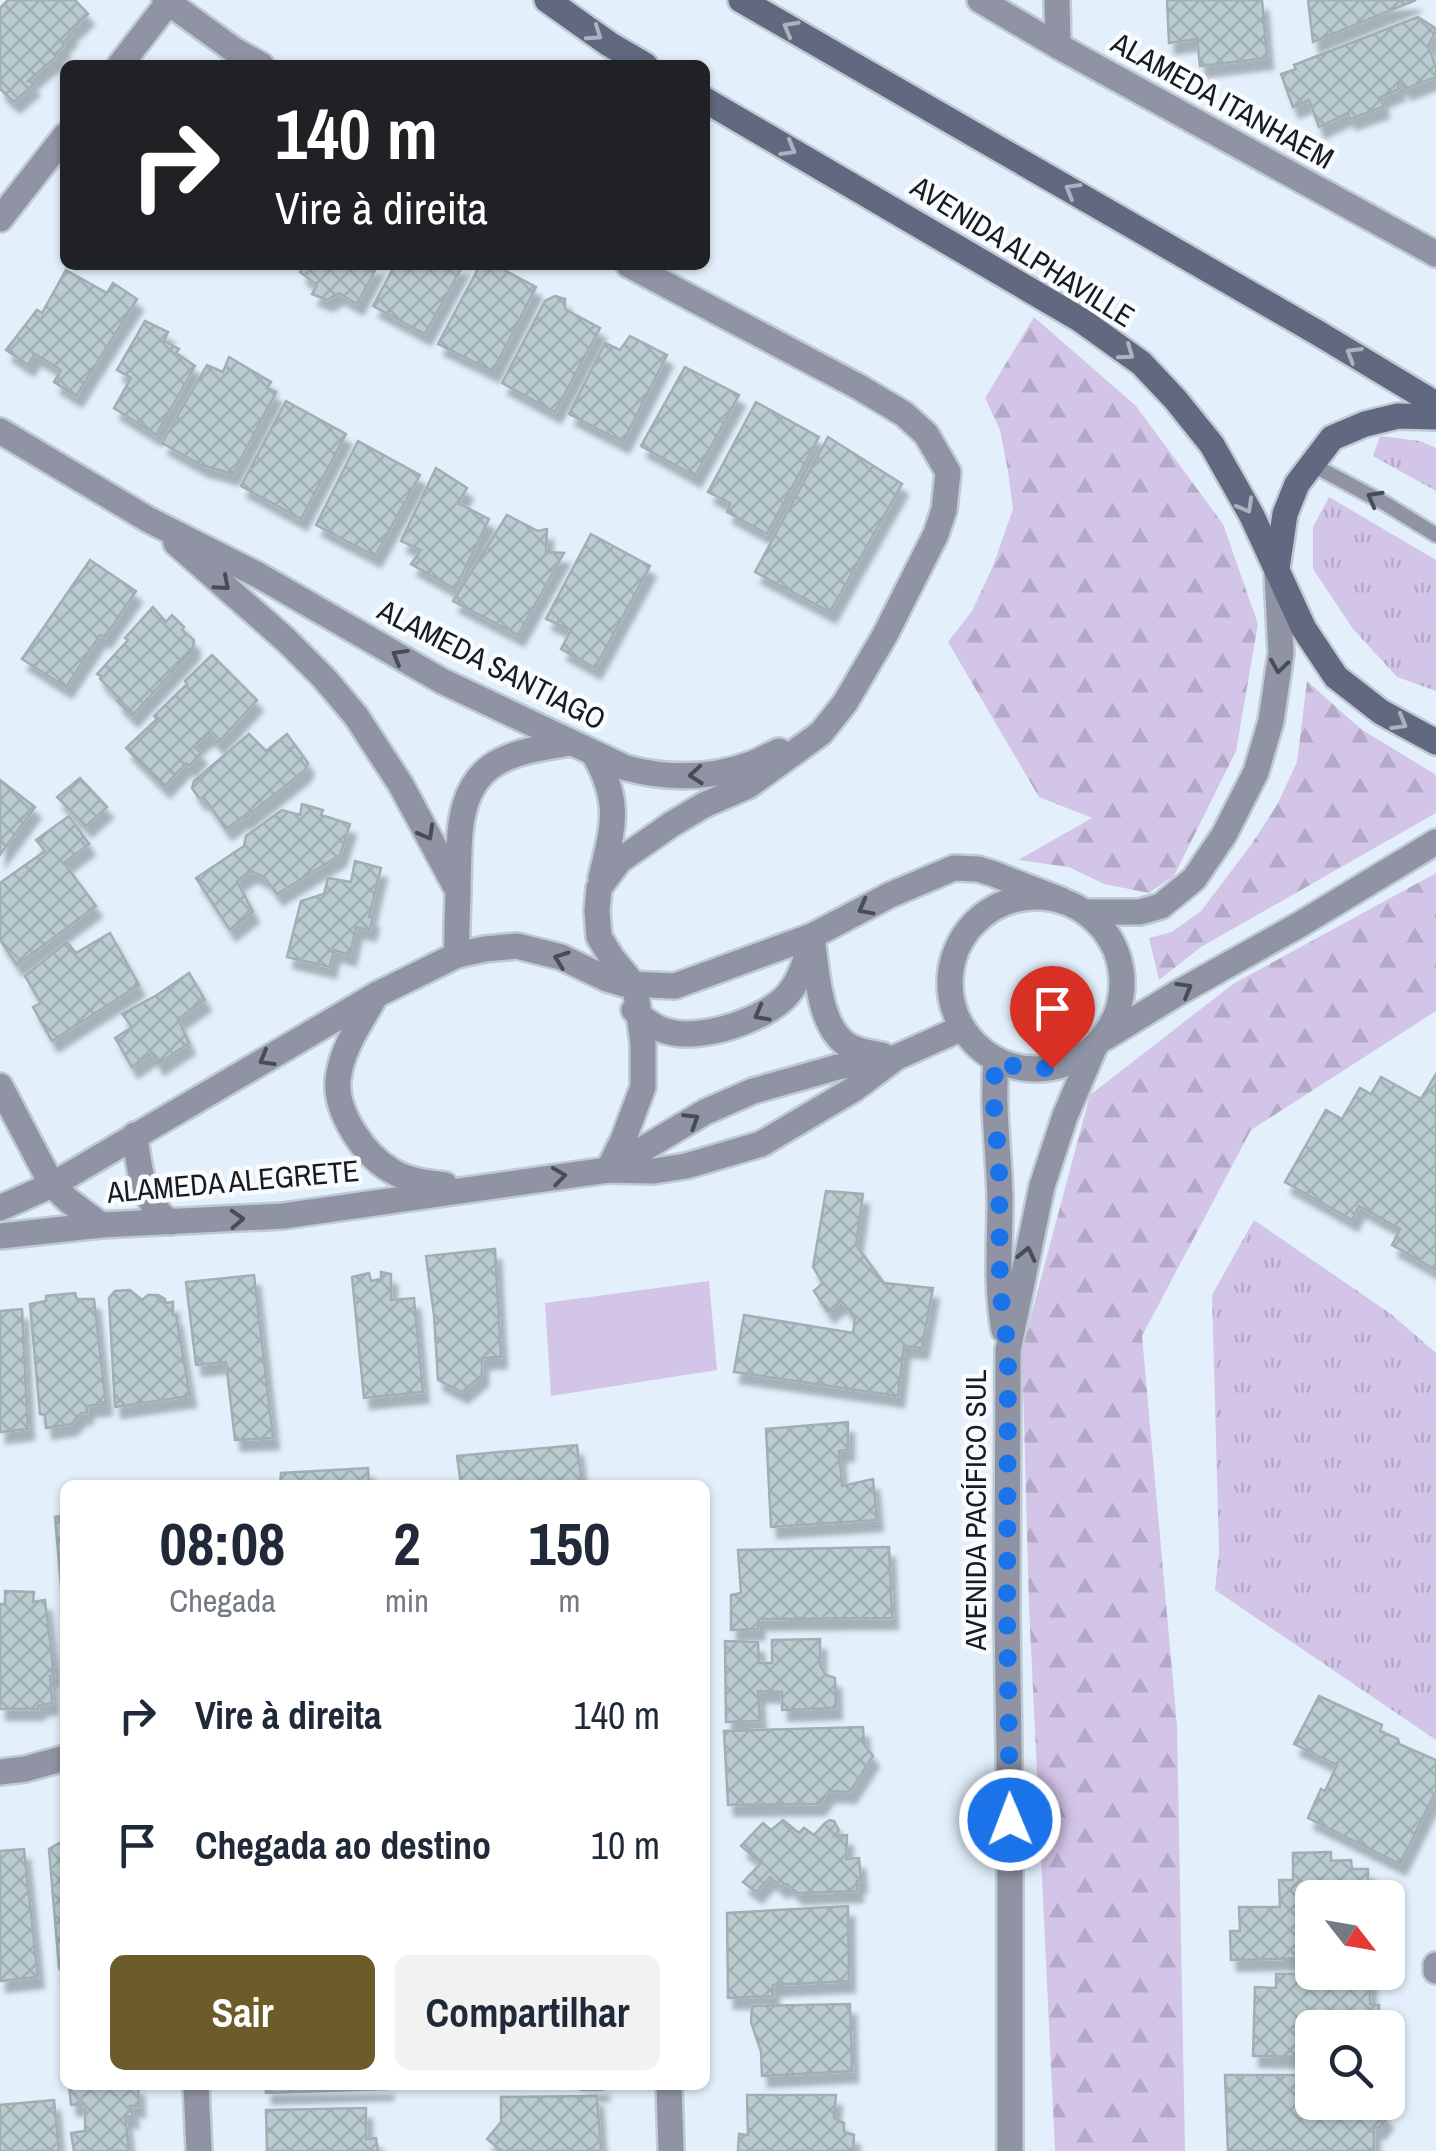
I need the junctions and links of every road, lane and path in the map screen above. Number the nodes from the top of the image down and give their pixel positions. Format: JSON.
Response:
{"nodes":[{"id":1,"x":547,"y":0,"type":"edge"},
{"id":2,"x":740,"y":0,"type":"edge"},
{"id":3,"x":980,"y":0,"type":"edge"},
{"id":4,"x":1057,"y":0,"type":"edge"},
{"id":5,"x":167,"y":1,"type":"edge"},
{"id":6,"x":1058,"y":46,"type":"junction"},
{"id":7,"x":124,"y":60,"type":"edge"},
{"id":8,"x":252,"y":60,"type":"edge"},
{"id":9,"x":636,"y":60,"type":"edge"},
{"id":10,"x":710,"y":103,"type":"edge"},
{"id":11,"x":60,"y":142,"type":"edge"},
{"id":12,"x":0,"y":220,"type":"edge"},
{"id":13,"x":1436,"y":254,"type":"edge"},
{"id":14,"x":637,"y":270,"type":"edge"},
{"id":15,"x":1436,"y":404,"type":"edge"},
{"id":16,"x":1436,"y":417,"type":"edge"},
{"id":17,"x":0,"y":432,"type":"edge"},
{"id":18,"x":1311,"y":464,"type":"junction"},
{"id":19,"x":149,"y":520,"type":"junction"},
{"id":20,"x":1436,"y":534,"type":"edge"},
{"id":21,"x":1277,"y":569,"type":"junction"},
{"id":22,"x":821,"y":734,"type":"junction"},
{"id":23,"x":1436,"y":742,"type":"edge"},
{"id":24,"x":570,"y":743,"type":"junction"},
{"id":25,"x":594,"y":754,"type":"junction"},
{"id":26,"x":1436,"y":842,"type":"edge"},
{"id":27,"x":599,"y":888,"type":"junction"},
{"id":28,"x":458,"y":890,"type":"junction"},
{"id":29,"x":1061,"y":900,"type":"junction"},
{"id":30,"x":1086,"y":912,"type":"junction"},
{"id":31,"x":812,"y":936,"type":"junction"},
{"id":32,"x":457,"y":955,"type":"junction"},
{"id":33,"x":607,"y":979,"type":"junction"},
{"id":34,"x":634,"y":986,"type":"junction"},
{"id":35,"x":376,"y":995,"type":"junction"},
{"id":36,"x":640,"y":1017,"type":"junction"},
{"id":37,"x":962,"y":1028,"type":"junction"},
{"id":38,"x":1098,"y":1044,"type":"junction"},
{"id":39,"x":897,"y":1057,"type":"junction"},
{"id":40,"x":996,"y":1061,"type":"junction"},
{"id":41,"x":0,"y":1086,"type":"edge"},
{"id":42,"x":135,"y":1135,"type":"junction"},
{"id":43,"x":608,"y":1170,"type":"junction"},
{"id":44,"x":52,"y":1185,"type":"junction"},
{"id":45,"x":472,"y":1188,"type":"junction"},
{"id":46,"x":0,"y":1208,"type":"edge"},
{"id":47,"x":171,"y":1222,"type":"junction"},
{"id":48,"x":101,"y":1224,"type":"junction"},
{"id":49,"x":0,"y":1236,"type":"edge"},
{"id":50,"x":1008,"y":1350,"type":"junction"},
{"id":51,"x":60,"y":1759,"type":"edge"},
{"id":52,"x":12,"y":1771,"type":"edge"},
{"id":53,"x":60,"y":1773,"type":"edge"},
{"id":54,"x":196,"y":2090,"type":"edge"},
{"id":55,"x":669,"y":2090,"type":"edge"},
{"id":56,"x":199,"y":2151,"type":"edge"},
{"id":57,"x":671,"y":2151,"type":"edge"},
{"id":58,"x":1010,"y":2151,"type":"edge"}],
"edges":[{"from":1,"to":9,"type":"main road","one_way":true},
{"from":15,"to":2,"type":"main road","one_way":true},
{"from":3,"to":6,"type":"street","name":"ALAMEDA ITANHAEM"},
{"from":4,"to":6,"type":"street"},
{"from":5,"to":7,"type":"street"},
{"from":5,"to":8,"type":"street"},
{"from":6,"to":13,"type":"street","name":"ALAMEDA ITANHAEM"},
{"from":10,"to":21,"type":"main road","name":"AVENIDA ALPHAVILLE","one_way":true},
{"from":11,"to":12,"type":"street"},
{"from":14,"to":22,"type":"street"},
{"from":16,"to":18,"type":"main road"},
{"from":17,"to":19,"type":"street","name":"ALAMEDA SANTIAGO"},
{"from":20,"to":18,"type":"lane","one_way":true},
{"from":18,"to":21,"type":"main road"},
{"from":24,"to":19,"type":"street","name":"ALAMEDA SANTIAGO","one_way":true},
{"from":19,"to":28,"type":"street","name":"ALAMEDA SANTIAGO","one_way":true},
{"from":21,"to":23,"type":"main road","name":"AVENIDA ALPHAVILLE","one_way":true},
{"from":21,"to":30,"type":"street","one_way":true},
{"from":22,"to":25,"type":"street","name":"ALAMEDA SANTIAGO","one_way":true},
{"from":22,"to":27,"type":"street"},
{"from":24,"to":25,"type":"street","name":"ALAMEDA SANTIAGO"},
{"from":24,"to":28,"type":"street"},
{"from":25,"to":27,"type":"street"},
{"from":38,"to":26,"type":"street","one_way":true},
{"from":27,"to":34,"type":"street"},
{"from":28,"to":32,"type":"street"},
{"from":29,"to":30,"type":"street"},
{"from":29,"to":31,"type":"street","name":"ALAMEDA ALEGRETE","one_way":true},
{"from":29,"to":37,"type":"street"},
{"from":30,"to":38,"type":"street"},
{"from":31,"to":34,"type":"street","name":"ALAMEDA ALEGRETE"},
{"from":31,"to":36,"type":"street","one_way":true},
{"from":31,"to":39,"type":"street"},
{"from":33,"to":32,"type":"street","name":"ALAMEDA ALEGRETE","one_way":true},
{"from":32,"to":35,"type":"street","name":"ALAMEDA ALEGRETE"},
{"from":33,"to":34,"type":"street","name":"ALAMEDA ALEGRETE"},
{"from":33,"to":36,"type":"street"},
{"from":34,"to":36,"type":"street"},
{"from":35,"to":42,"type":"street","name":"ALAMEDA ALEGRETE","one_way":true},
{"from":35,"to":45,"type":"street","name":"ALAMEDA ALEGRETE"},
{"from":36,"to":43,"type":"street"},
{"from":37,"to":39,"type":"street","name":"ALAMEDA ALEGRETE"},
{"from":37,"to":40,"type":"street"},
{"from":38,"to":40,"type":"street"},
{"from":50,"to":38,"type":"street","name":"AVENIDA PACÍFICO SUL","one_way":true},
{"from":43,"to":39,"type":"street","one_way":true},
{"from":39,"to":43,"type":"street","name":"ALAMEDA ALEGRETE"},
{"from":40,"to":50,"type":"street","name":"AVENIDA PACÍFICO SUL"},
{"from":41,"to":44,"type":"street"},
{"from":42,"to":44,"type":"street","name":"ALAMEDA ALEGRETE"},
{"from":42,"to":47,"type":"street"},
{"from":45,"to":43,"type":"street","name":"ALAMEDA ALEGRETE","one_way":true},
{"from":44,"to":46,"type":"street","name":"ALAMEDA ALEGRETE"},
{"from":44,"to":48,"type":"street"},
{"from":47,"to":45,"type":"street","name":"ALAMEDA ALEGRETE","one_way":true},
{"from":47,"to":48,"type":"street","name":"ALAMEDA ALEGRETE"},
{"from":48,"to":49,"type":"street","name":"ALAMEDA ALEGRETE"},
{"from":50,"to":58,"type":"street","name":"AVENIDA PACÍFICO SUL"},
{"from":51,"to":52,"type":"street"},
{"from":52,"to":53,"type":"street"},
{"from":54,"to":56,"type":"street"},
{"from":55,"to":57,"type":"street"}]}
